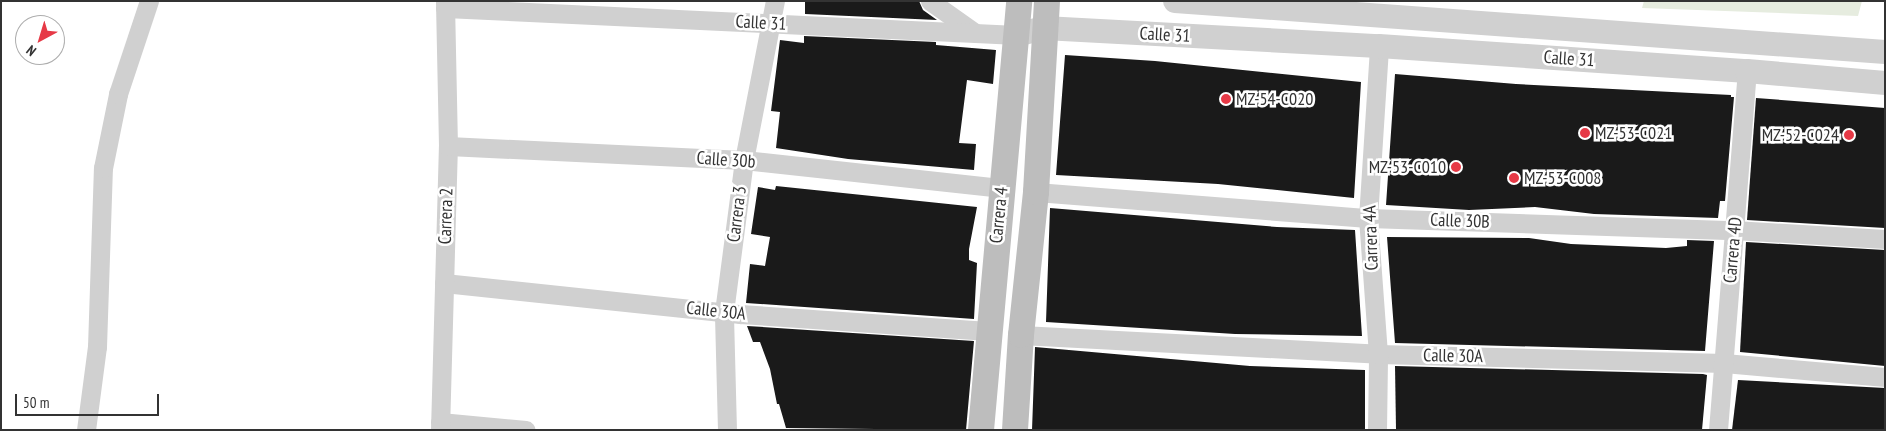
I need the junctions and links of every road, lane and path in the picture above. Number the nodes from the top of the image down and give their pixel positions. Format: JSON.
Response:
{"nodes":[{"id":1,"x":149,"y":1,"type":"edge"},
{"id":2,"x":775,"y":1,"type":"edge"},
{"id":3,"x":930,"y":1,"type":"edge"},
{"id":4,"x":1019,"y":1,"type":"edge"},
{"id":5,"x":1047,"y":1,"type":"edge"},
{"id":6,"x":1174,"y":1,"type":"edge"},
{"id":7,"x":445,"y":5,"type":"edge"},
{"id":8,"x":553,"y":7,"type":"edge"},
{"id":9,"x":770,"y":23,"type":"junction"},
{"id":10,"x":1044,"y":28,"type":"junction"},
{"id":11,"x":975,"y":33,"type":"junction"},
{"id":12,"x":1017,"y":35,"type":"junction"},
{"id":13,"x":1379,"y":46,"type":"junction"},
{"id":14,"x":1885,"y":52,"type":"edge"},
{"id":15,"x":1747,"y":71,"type":"junction"},
{"id":16,"x":1885,"y":83,"type":"edge"},
{"id":17,"x":448,"y":146,"type":"junction"},
{"id":18,"x":744,"y":160,"type":"junction"},
{"id":19,"x":1002,"y":188,"type":"junction"},
{"id":20,"x":1036,"y":192,"type":"junction"},
{"id":21,"x":1368,"y":218,"type":"junction"},
{"id":22,"x":1734,"y":230,"type":"junction"},
{"id":23,"x":1885,"y":239,"type":"edge"},
{"id":24,"x":444,"y":283,"type":"junction"},
{"id":25,"x":724,"y":312,"type":"junction"},
{"id":26,"x":988,"y":331,"type":"junction"},
{"id":27,"x":1021,"y":335,"type":"junction"},
{"id":28,"x":1378,"y":354,"type":"junction"},
{"id":29,"x":1724,"y":363,"type":"junction"},
{"id":30,"x":1885,"y":377,"type":"edge"},
{"id":31,"x":440,"y":426,"type":"edge"},
{"id":32,"x":86,"y":430,"type":"edge"},
{"id":33,"x":526,"y":430,"type":"edge"},
{"id":34,"x":727,"y":430,"type":"edge"},
{"id":35,"x":981,"y":430,"type":"edge"},
{"id":36,"x":1015,"y":430,"type":"edge"},
{"id":37,"x":1377,"y":430,"type":"edge"},
{"id":38,"x":1718,"y":430,"type":"edge"}],
"edges":[{"from":1,"to":32,"type":"street"},
{"from":2,"to":9,"type":"street","name":"Carrera 3"},
{"from":3,"to":11,"type":"street"},
{"from":4,"to":12,"type":"main road","name":"Carrera 4"},
{"from":5,"to":10,"type":"main road","name":"Carrera 4"},
{"from":6,"to":14,"type":"street","name":"Calle 31"},
{"from":7,"to":8,"type":"street","name":"Calle 31"},
{"from":7,"to":17,"type":"street","name":"Carrera 2"},
{"from":8,"to":9,"type":"street","name":"Calle 31"},
{"from":9,"to":11,"type":"street","name":"Calle 31"},
{"from":9,"to":18,"type":"street","name":"Carrera 3"},
{"from":10,"to":12,"type":"street","name":"Calle 31"},
{"from":10,"to":13,"type":"street","name":"Calle 31"},
{"from":10,"to":20,"type":"main road","name":"Carrera 4"},
{"from":11,"to":12,"type":"street","name":"Calle 31"},
{"from":12,"to":19,"type":"main road","name":"Carrera 4"},
{"from":13,"to":15,"type":"street","name":"Calle 31"},
{"from":13,"to":21,"type":"street","name":"Carrera 4A"},
{"from":15,"to":16,"type":"street","name":"Calle 31"},
{"from":15,"to":22,"type":"street","name":"Carrera 4D"},
{"from":17,"to":18,"type":"street","name":"Calle 30b"},
{"from":17,"to":24,"type":"street","name":"Carrera 2"},
{"from":18,"to":19,"type":"street","name":"Calle 30b"},
{"from":18,"to":25,"type":"street","name":"Carrera 3"},
{"from":19,"to":26,"type":"main road","name":"Carrera 4"},
{"from":20,"to":21,"type":"street","name":"Calle 30B"},
{"from":20,"to":27,"type":"main road","name":"Carrera 4"},
{"from":21,"to":22,"type":"street","name":"Calle 30B"},
{"from":21,"to":28,"type":"street","name":"Carrera 4A"},
{"from":22,"to":23,"type":"street","name":"Calle 30B"},
{"from":22,"to":29,"type":"street","name":"Carrera 4D"},
{"from":24,"to":25,"type":"street","name":"Calle 30A"},
{"from":24,"to":31,"type":"street","name":"Carrera 2"},
{"from":25,"to":26,"type":"street","name":"Calle 30A"},
{"from":25,"to":34,"type":"street","name":"Carrera 3"},
{"from":26,"to":35,"type":"main road","name":"Carrera 4"},
{"from":27,"to":28,"type":"street","name":"Calle 30A"},
{"from":27,"to":36,"type":"main road","name":"Carrera 4"},
{"from":28,"to":29,"type":"street","name":"Calle 30A"},
{"from":28,"to":37,"type":"street","name":"Carrera 4A"},
{"from":29,"to":30,"type":"street","name":"Calle 30A"},
{"from":29,"to":38,"type":"street","name":"Carrera 4D"},
{"from":31,"to":33,"type":"street"}]}
